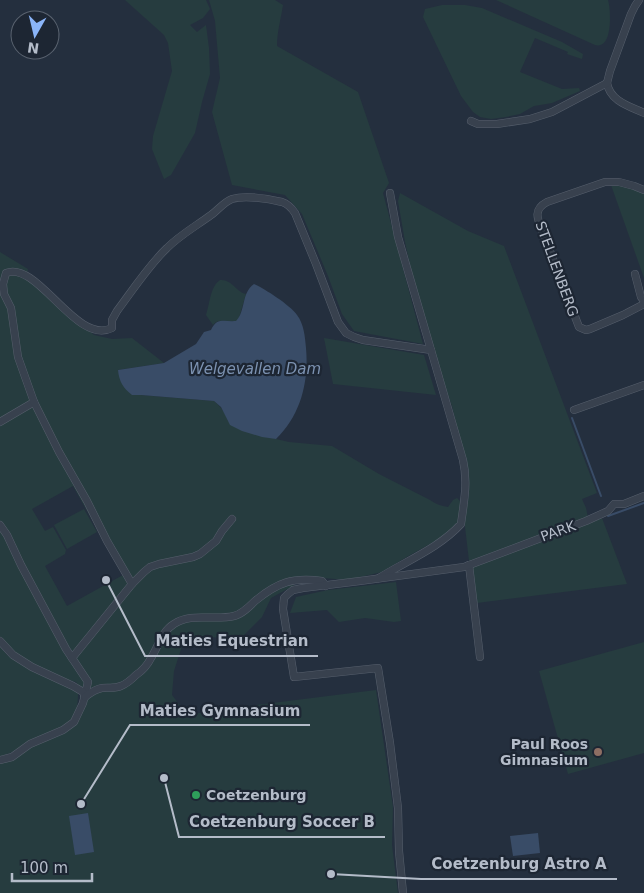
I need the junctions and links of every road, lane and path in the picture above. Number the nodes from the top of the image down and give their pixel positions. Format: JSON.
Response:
{"nodes":[{"id":1,"x":628,"y":0,"type":"edge"},
{"id":2,"x":637,"y":3,"type":"edge"},
{"id":3,"x":607,"y":84,"type":"junction"},
{"id":4,"x":644,"y":112,"type":"edge"},
{"id":5,"x":471,"y":121,"type":"dead end"},
{"id":6,"x":644,"y":190,"type":"edge"},
{"id":7,"x":390,"y":193,"type":"dead end"},
{"id":8,"x":635,"y":274,"type":"dead end"},
{"id":9,"x":644,"y":302,"type":"edge"},
{"id":10,"x":431,"y":350,"type":"junction"},
{"id":11,"x":644,"y":385,"type":"edge"},
{"id":12,"x":34,"y":402,"type":"junction"},
{"id":13,"x":574,"y":410,"type":"dead end"},
{"id":14,"x":0,"y":422,"type":"edge"},
{"id":15,"x":644,"y":496,"type":"edge"},
{"id":16,"x":232,"y":519,"type":"dead end"},
{"id":17,"x":0,"y":525,"type":"edge"},
{"id":18,"x":469,"y":565,"type":"junction"},
{"id":19,"x":379,"y":578,"type":"junction"},
{"id":20,"x":132,"y":584,"type":"junction"},
{"id":21,"x":326,"y":586,"type":"junction"},
{"id":22,"x":0,"y":641,"type":"edge"},
{"id":23,"x":480,"y":657,"type":"dead end"},
{"id":24,"x":72,"y":658,"type":"junction"},
{"id":25,"x":85,"y":697,"type":"junction"},
{"id":26,"x":0,"y":760,"type":"edge"},
{"id":27,"x":403,"y":893,"type":"edge"}],
"edges":[{"from":1,"to":2,"type":"street"},
{"from":2,"to":3,"type":"street"},
{"from":3,"to":4,"type":"street"},
{"from":3,"to":5,"type":"street"},
{"from":6,"to":9,"type":"street","name":"STELLENBERG"},
{"from":7,"to":10,"type":"street"},
{"from":8,"to":9,"type":"street"},
{"from":10,"to":12,"type":"street"},
{"from":10,"to":19,"type":"street"},
{"from":11,"to":13,"type":"street"},
{"from":12,"to":14,"type":"street"},
{"from":12,"to":20,"type":"street"},
{"from":15,"to":18,"type":"street","name":"PARK"},
{"from":16,"to":20,"type":"street"},
{"from":17,"to":24,"type":"street"},
{"from":18,"to":19,"type":"street","name":"PARK"},
{"from":18,"to":23,"type":"street"},
{"from":19,"to":21,"type":"street","name":"PARK"},
{"from":20,"to":24,"type":"street"},
{"from":21,"to":25,"type":"street"},
{"from":21,"to":27,"type":"street","name":"PARK"},
{"from":22,"to":25,"type":"street"},
{"from":24,"to":25,"type":"street"},
{"from":25,"to":26,"type":"street"}]}
